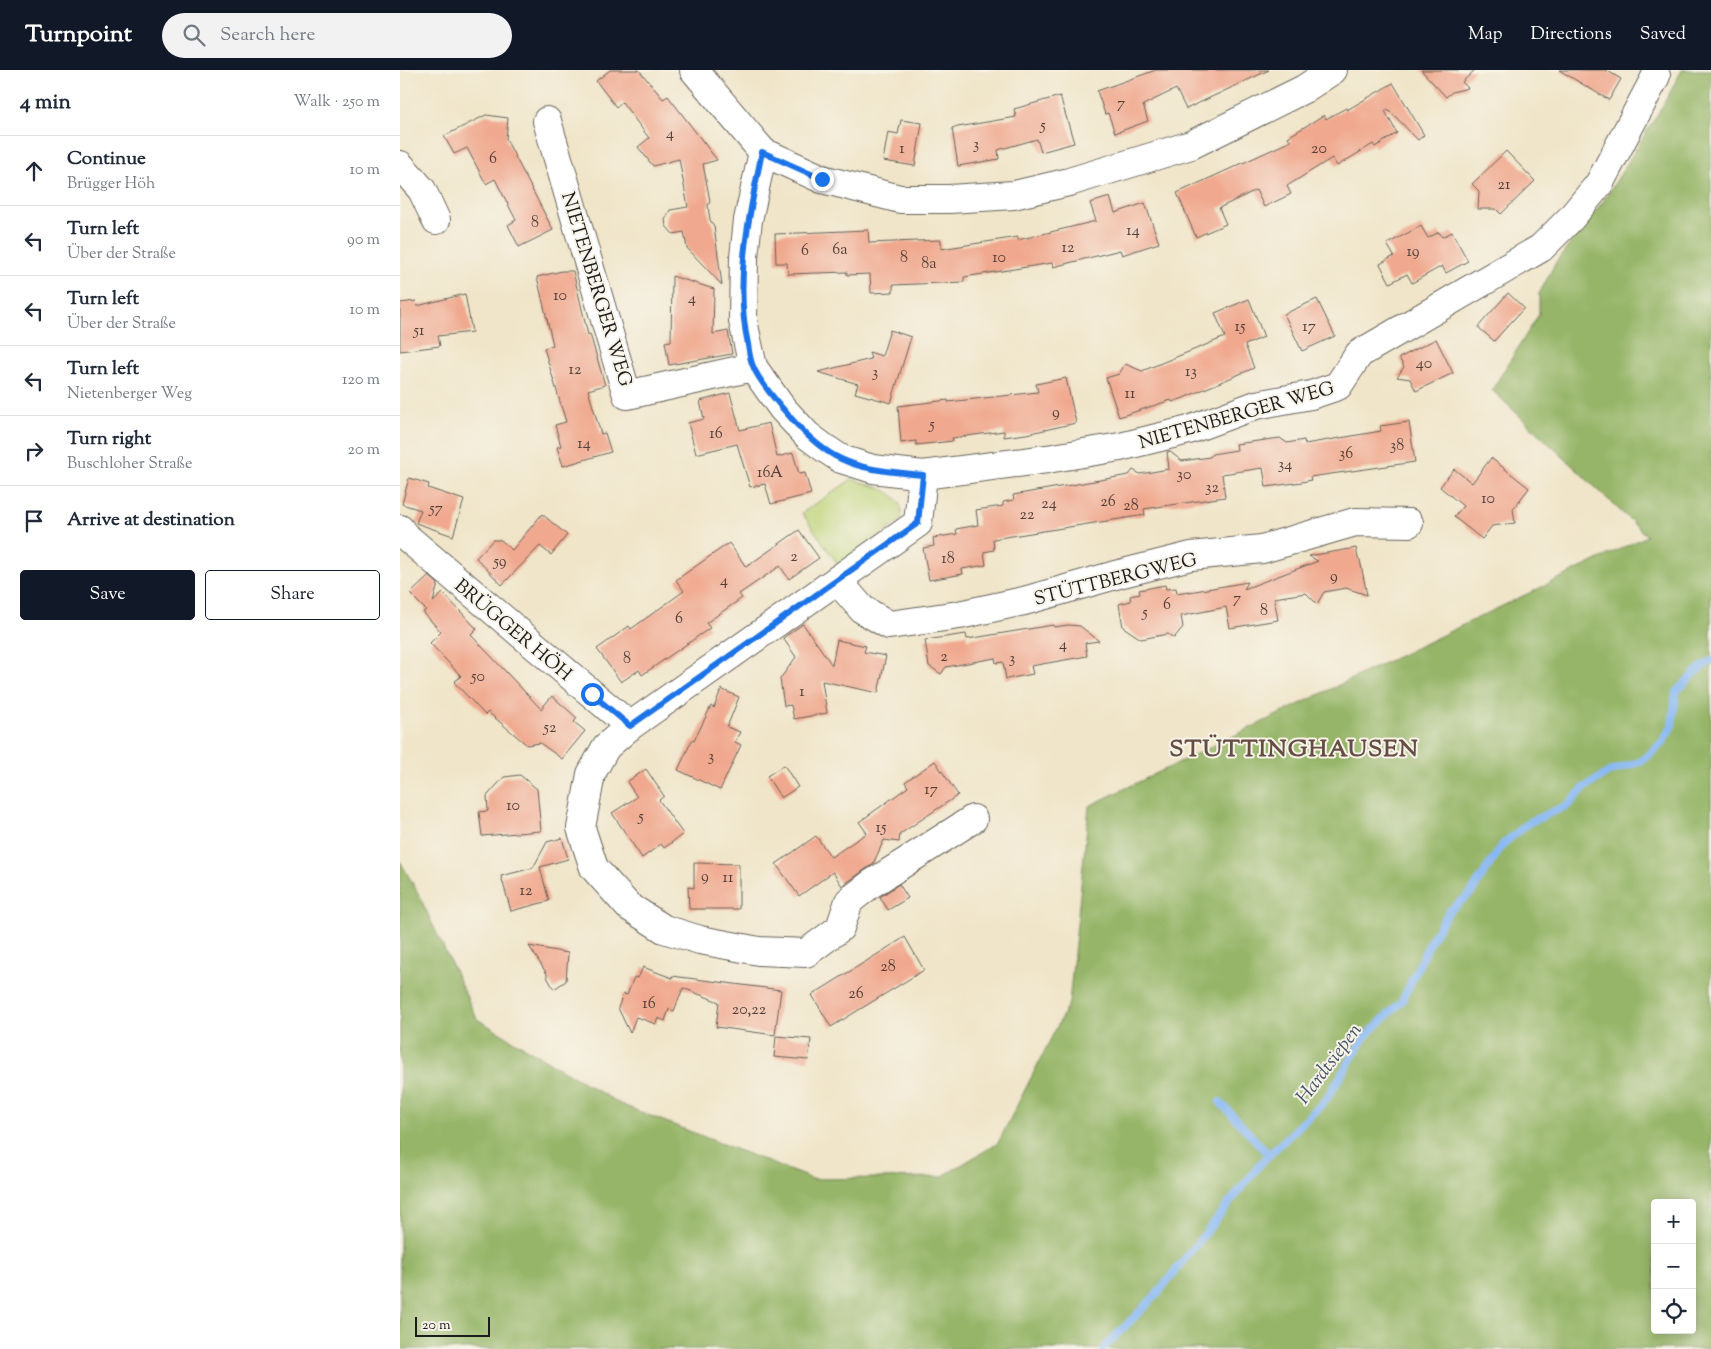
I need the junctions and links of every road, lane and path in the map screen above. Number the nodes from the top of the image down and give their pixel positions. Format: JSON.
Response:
{"nodes":[{"id":1,"x":694,"y":70,"type":"edge"},
{"id":2,"x":1332,"y":70,"type":"edge"},
{"id":3,"x":1656,"y":76,"type":"dead end"},
{"id":4,"x":547,"y":121,"type":"dead end"},
{"id":5,"x":762,"y":152,"type":"junction"},
{"id":6,"x":400,"y":165,"type":"edge"},
{"id":7,"x":436,"y":220,"type":"dead end"},
{"id":8,"x":753,"y":367,"type":"junction"},
{"id":9,"x":923,"y":475,"type":"junction"},
{"id":10,"x":1409,"y":523,"type":"dead end"},
{"id":11,"x":400,"y":529,"type":"edge"},
{"id":12,"x":837,"y":580,"type":"junction"},
{"id":13,"x":630,"y":726,"type":"junction"},
{"id":14,"x":973,"y":819,"type":"dead end"}],
"edges":[{"from":1,"to":5,"type":"street"},
{"from":2,"to":5,"type":"street"},
{"from":3,"to":9,"type":"street","name":"NIETENBERGER WEG"},
{"from":4,"to":8,"type":"street","name":"NIETENBERGER WEG"},
{"from":5,"to":8,"type":"street","name":"NIETENBERGER WEG"},
{"from":6,"to":7,"type":"street"},
{"from":8,"to":9,"type":"street","name":"NIETENBERGER WEG"},
{"from":9,"to":12,"type":"street"},
{"from":10,"to":12,"type":"street","name":"STÜTTBERGWEG"},
{"from":11,"to":13,"type":"street","name":"BRÜGGER HÖH"},
{"from":12,"to":13,"type":"street"},
{"from":13,"to":14,"type":"street"}]}
